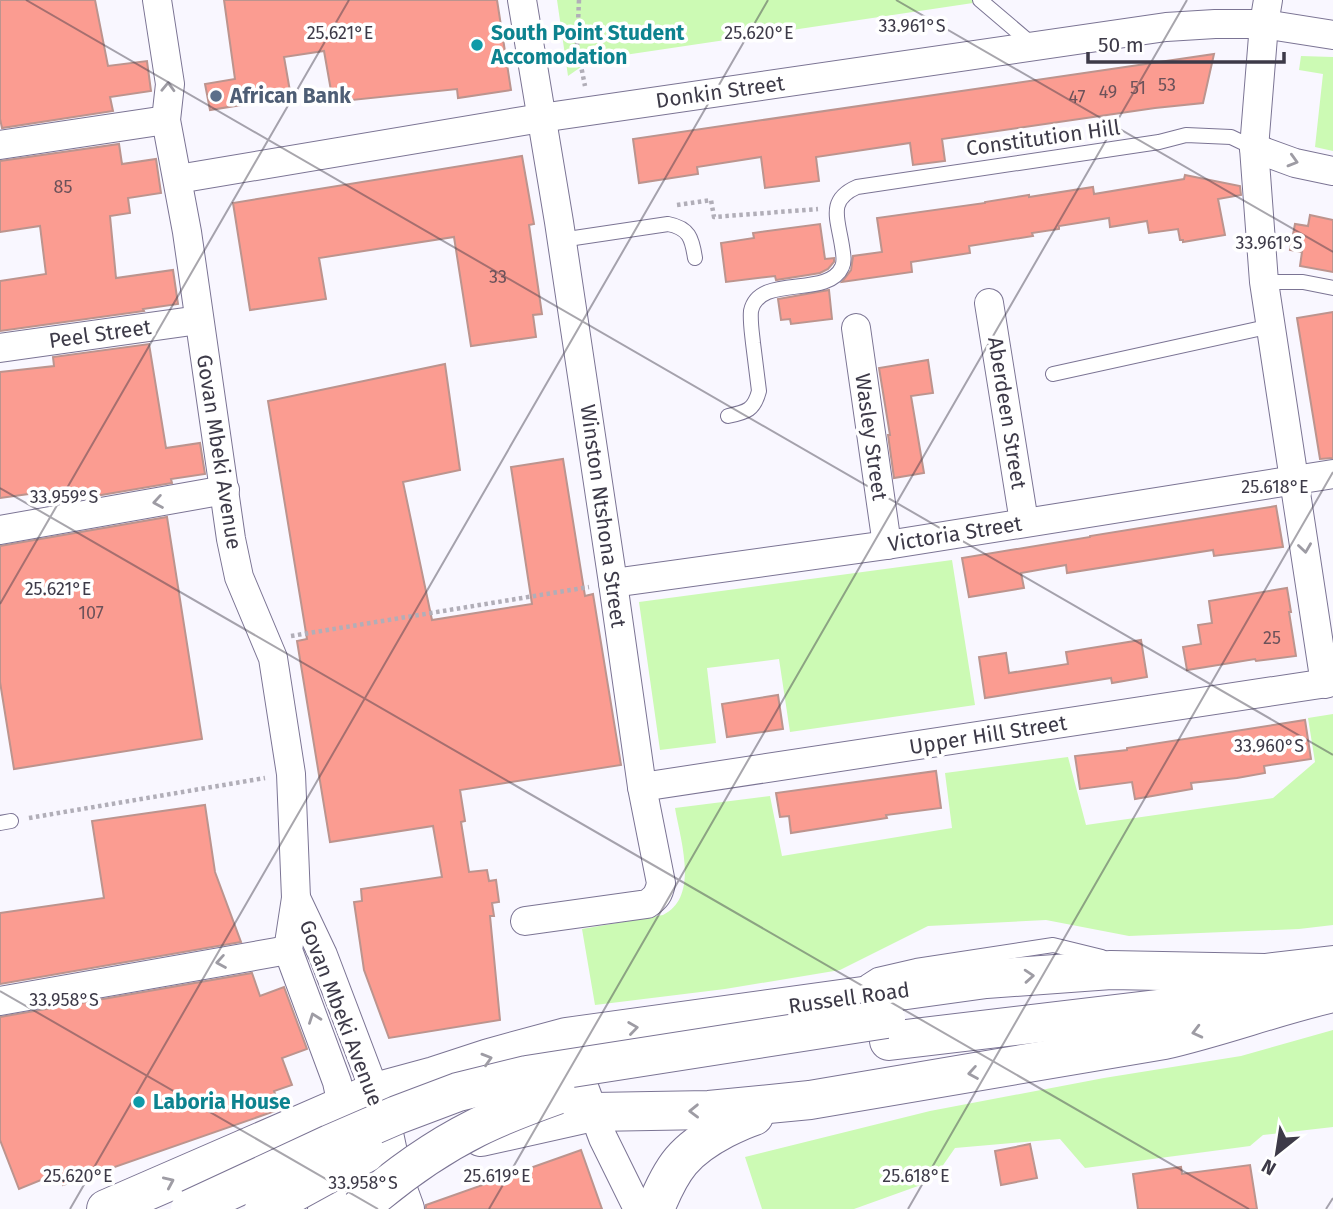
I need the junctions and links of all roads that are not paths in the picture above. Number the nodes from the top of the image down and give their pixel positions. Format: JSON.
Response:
{"nodes":[{"id":1,"x":157,"y":0,"type":"edge"},
{"id":2,"x":522,"y":0,"type":"edge"},
{"id":3,"x":980,"y":0,"type":"edge"},
{"id":4,"x":1266,"y":12,"type":"edge"},
{"id":5,"x":1333,"y":35,"type":"edge"},
{"id":6,"x":1034,"y":46,"type":"junction"},
{"id":7,"x":541,"y":118,"type":"junction"},
{"id":8,"x":166,"y":120,"type":"junction"},
{"id":9,"x":0,"y":145,"type":"edge"},
{"id":10,"x":1254,"y":148,"type":"junction"},
{"id":11,"x":1333,"y":171,"type":"edge"},
{"id":12,"x":178,"y":179,"type":"junction"},
{"id":13,"x":561,"y":240,"type":"junction"},
{"id":14,"x":695,"y":258,"type":"dead end"},
{"id":15,"x":1264,"y":282,"type":"junction"},
{"id":16,"x":1333,"y":288,"type":"edge"},
{"id":17,"x":989,"y":303,"type":"dead end"},
{"id":18,"x":199,"y":320,"type":"junction"},
{"id":19,"x":1272,"y":326,"type":"junction"},
{"id":20,"x":856,"y":328,"type":"dead end"},
{"id":21,"x":0,"y":348,"type":"edge"},
{"id":22,"x":1053,"y":374,"type":"dead end"},
{"id":23,"x":728,"y":416,"type":"dead end"},
{"id":24,"x":1333,"y":474,"type":"edge"},
{"id":25,"x":1296,"y":480,"type":"junction"},
{"id":26,"x":225,"y":490,"type":"junction"},
{"id":27,"x":1024,"y":522,"type":"junction"},
{"id":28,"x":0,"y":530,"type":"edge"},
{"id":29,"x":887,"y":545,"type":"junction"},
{"id":30,"x":613,"y":583,"type":"junction"},
{"id":31,"x":1329,"y":683,"type":"edge"},
{"id":32,"x":642,"y":787,"type":"junction"},
{"id":33,"x":296,"y":898,"type":"junction"},
{"id":34,"x":525,"y":921,"type":"dead end"},
{"id":35,"x":289,"y":950,"type":"junction"},
{"id":36,"x":1333,"y":965,"type":"edge"},
{"id":37,"x":1265,"y":973,"type":"junction"},
{"id":38,"x":1321,"y":995,"type":"edge"},
{"id":39,"x":0,"y":1001,"type":"edge"},
{"id":40,"x":888,"y":1030,"type":"junction"},
{"id":41,"x":566,"y":1037,"type":"junction"},
{"id":42,"x":556,"y":1095,"type":"junction"},
{"id":43,"x":358,"y":1099,"type":"junction"},
{"id":44,"x":810,"y":1100,"type":"junction"},
{"id":45,"x":593,"y":1112,"type":"junction"},
{"id":46,"x":346,"y":1154,"type":"junction"},
{"id":47,"x":395,"y":1179,"type":"edge"},
{"id":48,"x":338,"y":1208,"type":"edge"},
{"id":49,"x":106,"y":1209,"type":"edge"},
{"id":50,"x":190,"y":1209,"type":"edge"},
{"id":51,"x":235,"y":1209,"type":"edge"},
{"id":52,"x":264,"y":1209,"type":"edge"},
{"id":53,"x":638,"y":1209,"type":"edge"},
{"id":54,"x":655,"y":1209,"type":"edge"}],
"edges":[{"from":8,"to":1,"type":"street","name":"Govan Mbeki Avenue","one_way":true},
{"from":2,"to":7,"type":"street","name":"Winston Ntshona Street"},
{"from":3,"to":6,"type":"lane"},
{"from":4,"to":5,"type":"street","name":"Donkin Street"},
{"from":4,"to":6,"type":"street","name":"Donkin Street"},
{"from":4,"to":10,"type":"street"},
{"from":6,"to":7,"type":"street","name":"Donkin Street"},
{"from":7,"to":12,"type":"street","name":"Donkin Street"},
{"from":7,"to":13,"type":"street","name":"Winston Ntshona Street"},
{"from":8,"to":9,"type":"street"},
{"from":8,"to":12,"type":"street","name":"Govan Mbeki Avenue"},
{"from":10,"to":11,"type":"street","one_way":true},
{"from":10,"to":15,"type":"street"},
{"from":10,"to":23,"type":"lane","name":"Constitution Hill"},
{"from":12,"to":18,"type":"street","name":"Govan Mbeki Avenue"},
{"from":13,"to":14,"type":"lane"},
{"from":13,"to":30,"type":"street","name":"Winston Ntshona Street"},
{"from":15,"to":16,"type":"lane"},
{"from":15,"to":19,"type":"street"},
{"from":17,"to":27,"type":"street","name":"Aberdeen Street"},
{"from":18,"to":21,"type":"street","name":"Peel Street"},
{"from":18,"to":26,"type":"street","name":"Govan Mbeki Avenue"},
{"from":19,"to":22,"type":"lane"},
{"from":19,"to":25,"type":"street"},
{"from":20,"to":29,"type":"street","name":"Wasley Street"},
{"from":24,"to":25,"type":"street","name":"Victoria Street"},
{"from":25,"to":27,"type":"street","name":"Victoria Street"},
{"from":25,"to":31,"type":"street","one_way":true},
{"from":26,"to":28,"type":"street","one_way":true},
{"from":26,"to":33,"type":"street","name":"Govan Mbeki Avenue"},
{"from":27,"to":29,"type":"street","name":"Victoria Street"},
{"from":29,"to":30,"type":"street","name":"Victoria Street"},
{"from":30,"to":32,"type":"street","name":"Winston Ntshona Street"},
{"from":31,"to":32,"type":"street","name":"Upper Hill Street"},
{"from":32,"to":34,"type":"street","name":"Winston Ntshona Street"},
{"from":33,"to":35,"type":"street","name":"Govan Mbeki Avenue"},
{"from":33,"to":43,"type":"street","name":"Govan Mbeki Avenue"},
{"from":35,"to":39,"type":"street","one_way":true},
{"from":43,"to":35,"type":"street","name":"Govan Mbeki Avenue","one_way":true},
{"from":36,"to":37,"type":"main road","name":"Russell Road"},
{"from":37,"to":40,"type":"main road"},
{"from":41,"to":37,"type":"main road","name":"Russell Road","one_way":true},
{"from":38,"to":40,"type":"main road"},
{"from":38,"to":44,"type":"main road","one_way":true},
{"from":40,"to":42,"type":"main road"},
{"from":40,"to":50,"type":"main road","bridge":true},
{"from":43,"to":41,"type":"main road","name":"Russell Road","one_way":true},
{"from":41,"to":45,"type":"street"},
{"from":42,"to":48,"type":"main road","bridge":true},
{"from":42,"to":52,"type":"main road","bridge":true},
{"from":43,"to":46,"type":"main road"},
{"from":43,"to":47,"type":"main road","name":"Govan Mbeki Avenue"},
{"from":49,"to":43,"type":"main road","name":"Russell Road","one_way":true},
{"from":44,"to":45,"type":"main road","one_way":true},
{"from":44,"to":54,"type":"main road"},
{"from":45,"to":47,"type":"main road"},
{"from":45,"to":53,"type":"street"},
{"from":46,"to":47,"type":"main road"},
{"from":46,"to":48,"type":"main road"},
{"from":46,"to":51,"type":"main road"},
{"from":47,"to":48,"type":"main road"}]}
